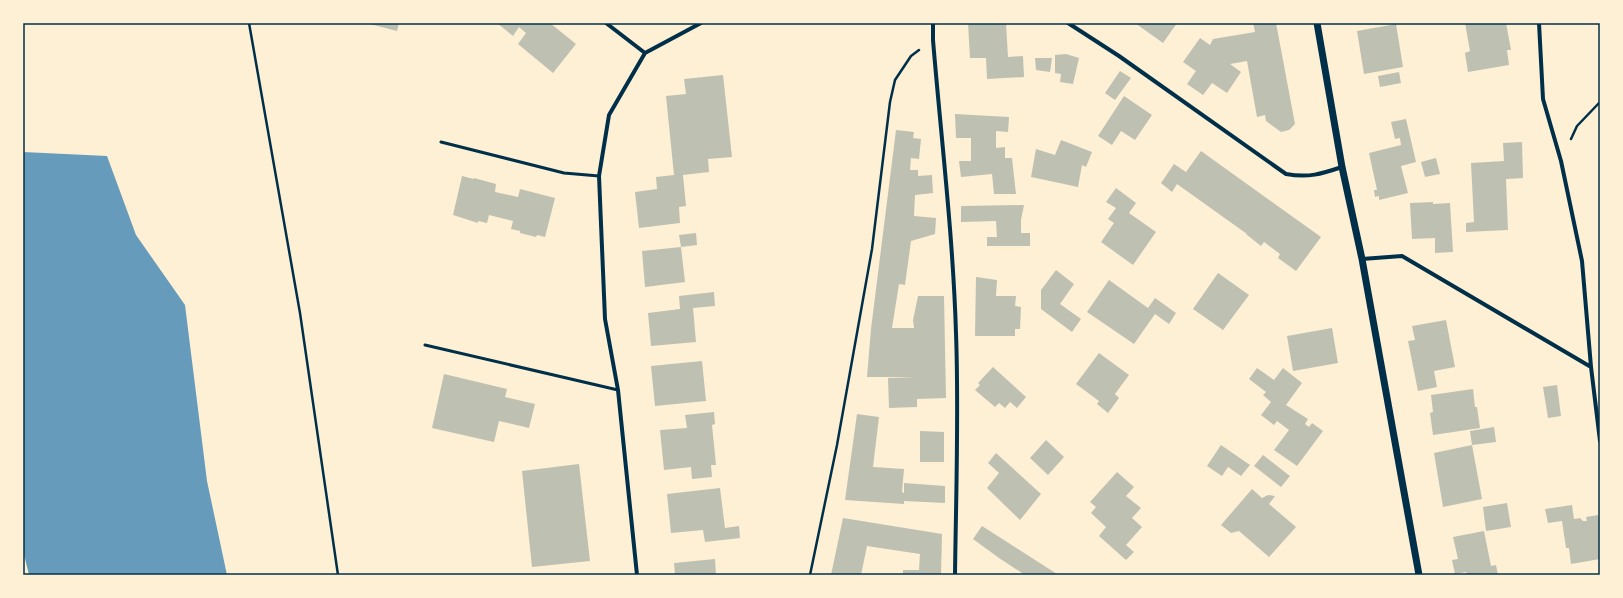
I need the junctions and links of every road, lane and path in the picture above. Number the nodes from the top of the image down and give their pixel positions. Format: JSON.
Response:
{"nodes":[{"id":1,"x":250,"y":23,"type":"edge"},
{"id":2,"x":606,"y":23,"type":"edge"},
{"id":3,"x":701,"y":23,"type":"edge"},
{"id":4,"x":933,"y":23,"type":"edge"},
{"id":5,"x":1068,"y":23,"type":"edge"},
{"id":6,"x":1317,"y":23,"type":"edge"},
{"id":7,"x":1539,"y":23,"type":"edge"},
{"id":8,"x":933,"y":40,"type":"junction"},
{"id":9,"x":645,"y":52,"type":"junction"},
{"id":10,"x":1600,"y":102,"type":"edge"},
{"id":11,"x":441,"y":142,"type":"dead end"},
{"id":12,"x":1561,"y":161,"type":"junction"},
{"id":13,"x":1342,"y":167,"type":"junction"},
{"id":14,"x":600,"y":176,"type":"junction"},
{"id":15,"x":1362,"y":259,"type":"junction"},
{"id":16,"x":425,"y":345,"type":"dead end"},
{"id":17,"x":1591,"y":367,"type":"junction"},
{"id":18,"x":618,"y":390,"type":"junction"},
{"id":19,"x":1600,"y":441,"type":"edge"},
{"id":20,"x":338,"y":575,"type":"edge"},
{"id":21,"x":637,"y":575,"type":"edge"},
{"id":22,"x":810,"y":575,"type":"edge"},
{"id":23,"x":955,"y":575,"type":"edge"},
{"id":24,"x":1419,"y":575,"type":"edge"}],
"edges":[{"from":1,"to":20,"type":"path"},
{"from":2,"to":9,"type":"street"},
{"from":3,"to":9,"type":"street"},
{"from":4,"to":8,"type":"street"},
{"from":5,"to":13,"type":"street"},
{"from":6,"to":13,"type":"street"},
{"from":7,"to":12,"type":"street"},
{"from":8,"to":22,"type":"path"},
{"from":8,"to":23,"type":"street"},
{"from":9,"to":14,"type":"street"},
{"from":10,"to":12,"type":"path"},
{"from":11,"to":14,"type":"lane"},
{"from":12,"to":17,"type":"street"},
{"from":13,"to":15,"type":"street"},
{"from":14,"to":18,"type":"street"},
{"from":15,"to":17,"type":"street"},
{"from":15,"to":24,"type":"street"},
{"from":16,"to":18,"type":"lane"},
{"from":17,"to":19,"type":"street"},
{"from":18,"to":21,"type":"street"}]}
